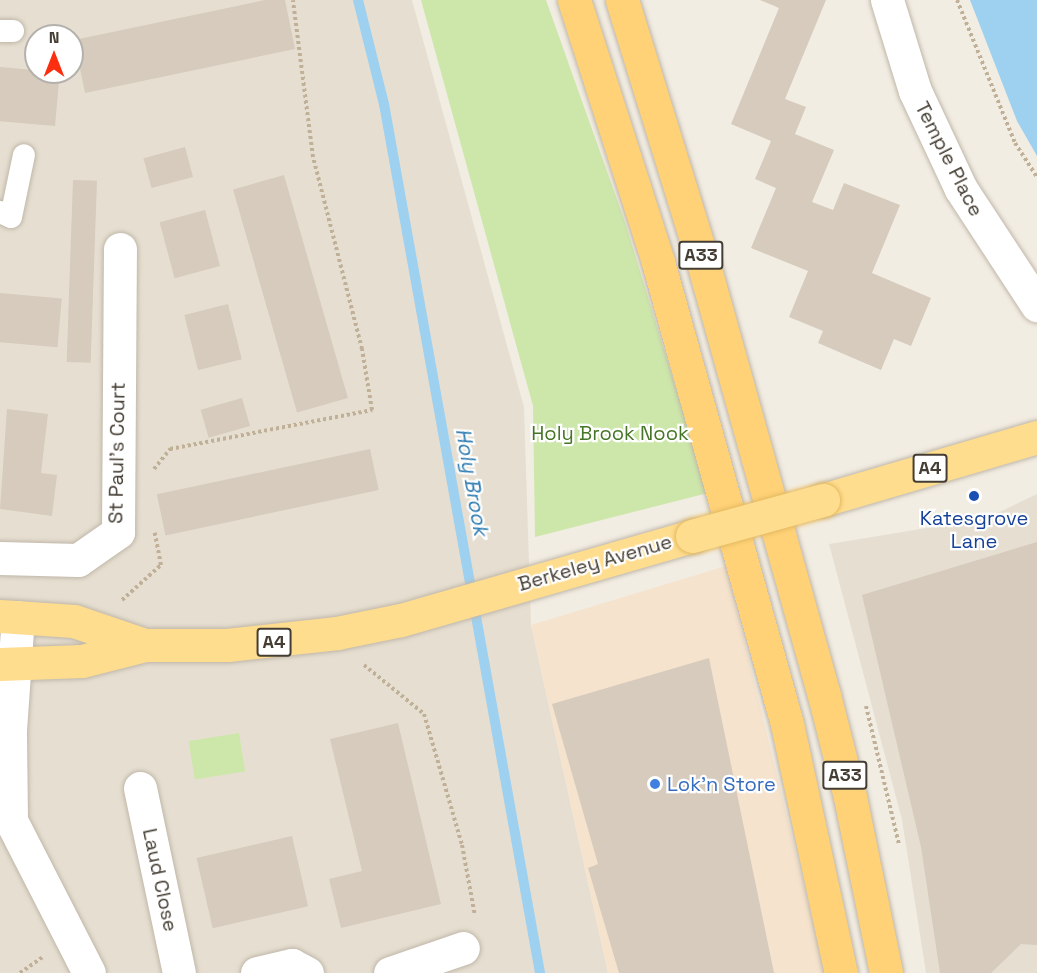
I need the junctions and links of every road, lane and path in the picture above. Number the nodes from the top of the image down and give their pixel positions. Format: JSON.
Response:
{"nodes":[{"id":1,"x":293,"y":0,"type":"edge"},
{"id":2,"x":574,"y":0,"type":"edge"},
{"id":3,"x":622,"y":0,"type":"edge"},
{"id":4,"x":887,"y":0,"type":"edge"},
{"id":5,"x":957,"y":0,"type":"edge"},
{"id":6,"x":24,"y":155,"type":"dead end"},
{"id":7,"x":1037,"y":177,"type":"edge"},
{"id":8,"x":0,"y":212,"type":"edge"},
{"id":9,"x":120,"y":249,"type":"dead end"},
{"id":10,"x":1037,"y":305,"type":"edge"},
{"id":11,"x":1037,"y":437,"type":"edge"},
{"id":12,"x":151,"y":473,"type":"dead end"},
{"id":13,"x":153,"y":523,"type":"dead end"},
{"id":14,"x":0,"y":558,"type":"edge"},
{"id":15,"x":115,"y":606,"type":"dead end"},
{"id":16,"x":9,"y":616,"type":"edge"},
{"id":17,"x":145,"y":645,"type":"junction"},
{"id":18,"x":362,"y":663,"type":"dead end"},
{"id":19,"x":9,"y":665,"type":"edge"},
{"id":20,"x":140,"y":788,"type":"dead end"},
{"id":21,"x":4,"y":809,"type":"edge"},
{"id":22,"x":469,"y":935,"type":"joint"},
{"id":23,"x":46,"y":955,"type":"dead end"},
{"id":24,"x":20,"y":973,"type":"edge"},
{"id":25,"x":89,"y":973,"type":"edge"},
{"id":26,"x":179,"y":973,"type":"edge"},
{"id":27,"x":256,"y":973,"type":"edge"},
{"id":28,"x":307,"y":973,"type":"edge"},
{"id":29,"x":390,"y":973,"type":"edge"},
{"id":30,"x":841,"y":973,"type":"edge"},
{"id":31,"x":886,"y":973,"type":"edge"}],
"edges":[{"from":1,"to":12,"type":"path"},
{"from":2,"to":30,"type":"highway","number":"A33"},
{"from":3,"to":31,"type":"highway","number":"A33"},
{"from":4,"to":10,"type":"street","name":"Temple Place"},
{"from":5,"to":7,"type":"path"},
{"from":6,"to":8,"type":"lane"},
{"from":9,"to":14,"type":"street","name":"St Paul's Court"},
{"from":11,"to":17,"type":"main road","name":"Berkeley Avenue","number":"A4","bridge":true},
{"from":13,"to":15,"type":"path"},
{"from":16,"to":17,"type":"main road","name":"Berkeley Avenue","number":"A4"},
{"from":16,"to":19,"type":"street"},
{"from":17,"to":19,"type":"main road","name":"Berkeley Avenue","number":"A4"},
{"from":18,"to":22,"type":"path"},
{"from":19,"to":21,"type":"street"},
{"from":20,"to":26,"type":"street","name":"Laud Close"},
{"from":21,"to":25,"type":"street"},
{"from":22,"to":29,"type":"street"},
{"from":23,"to":24,"type":"path"},
{"from":27,"to":28,"type":"street"}]}
